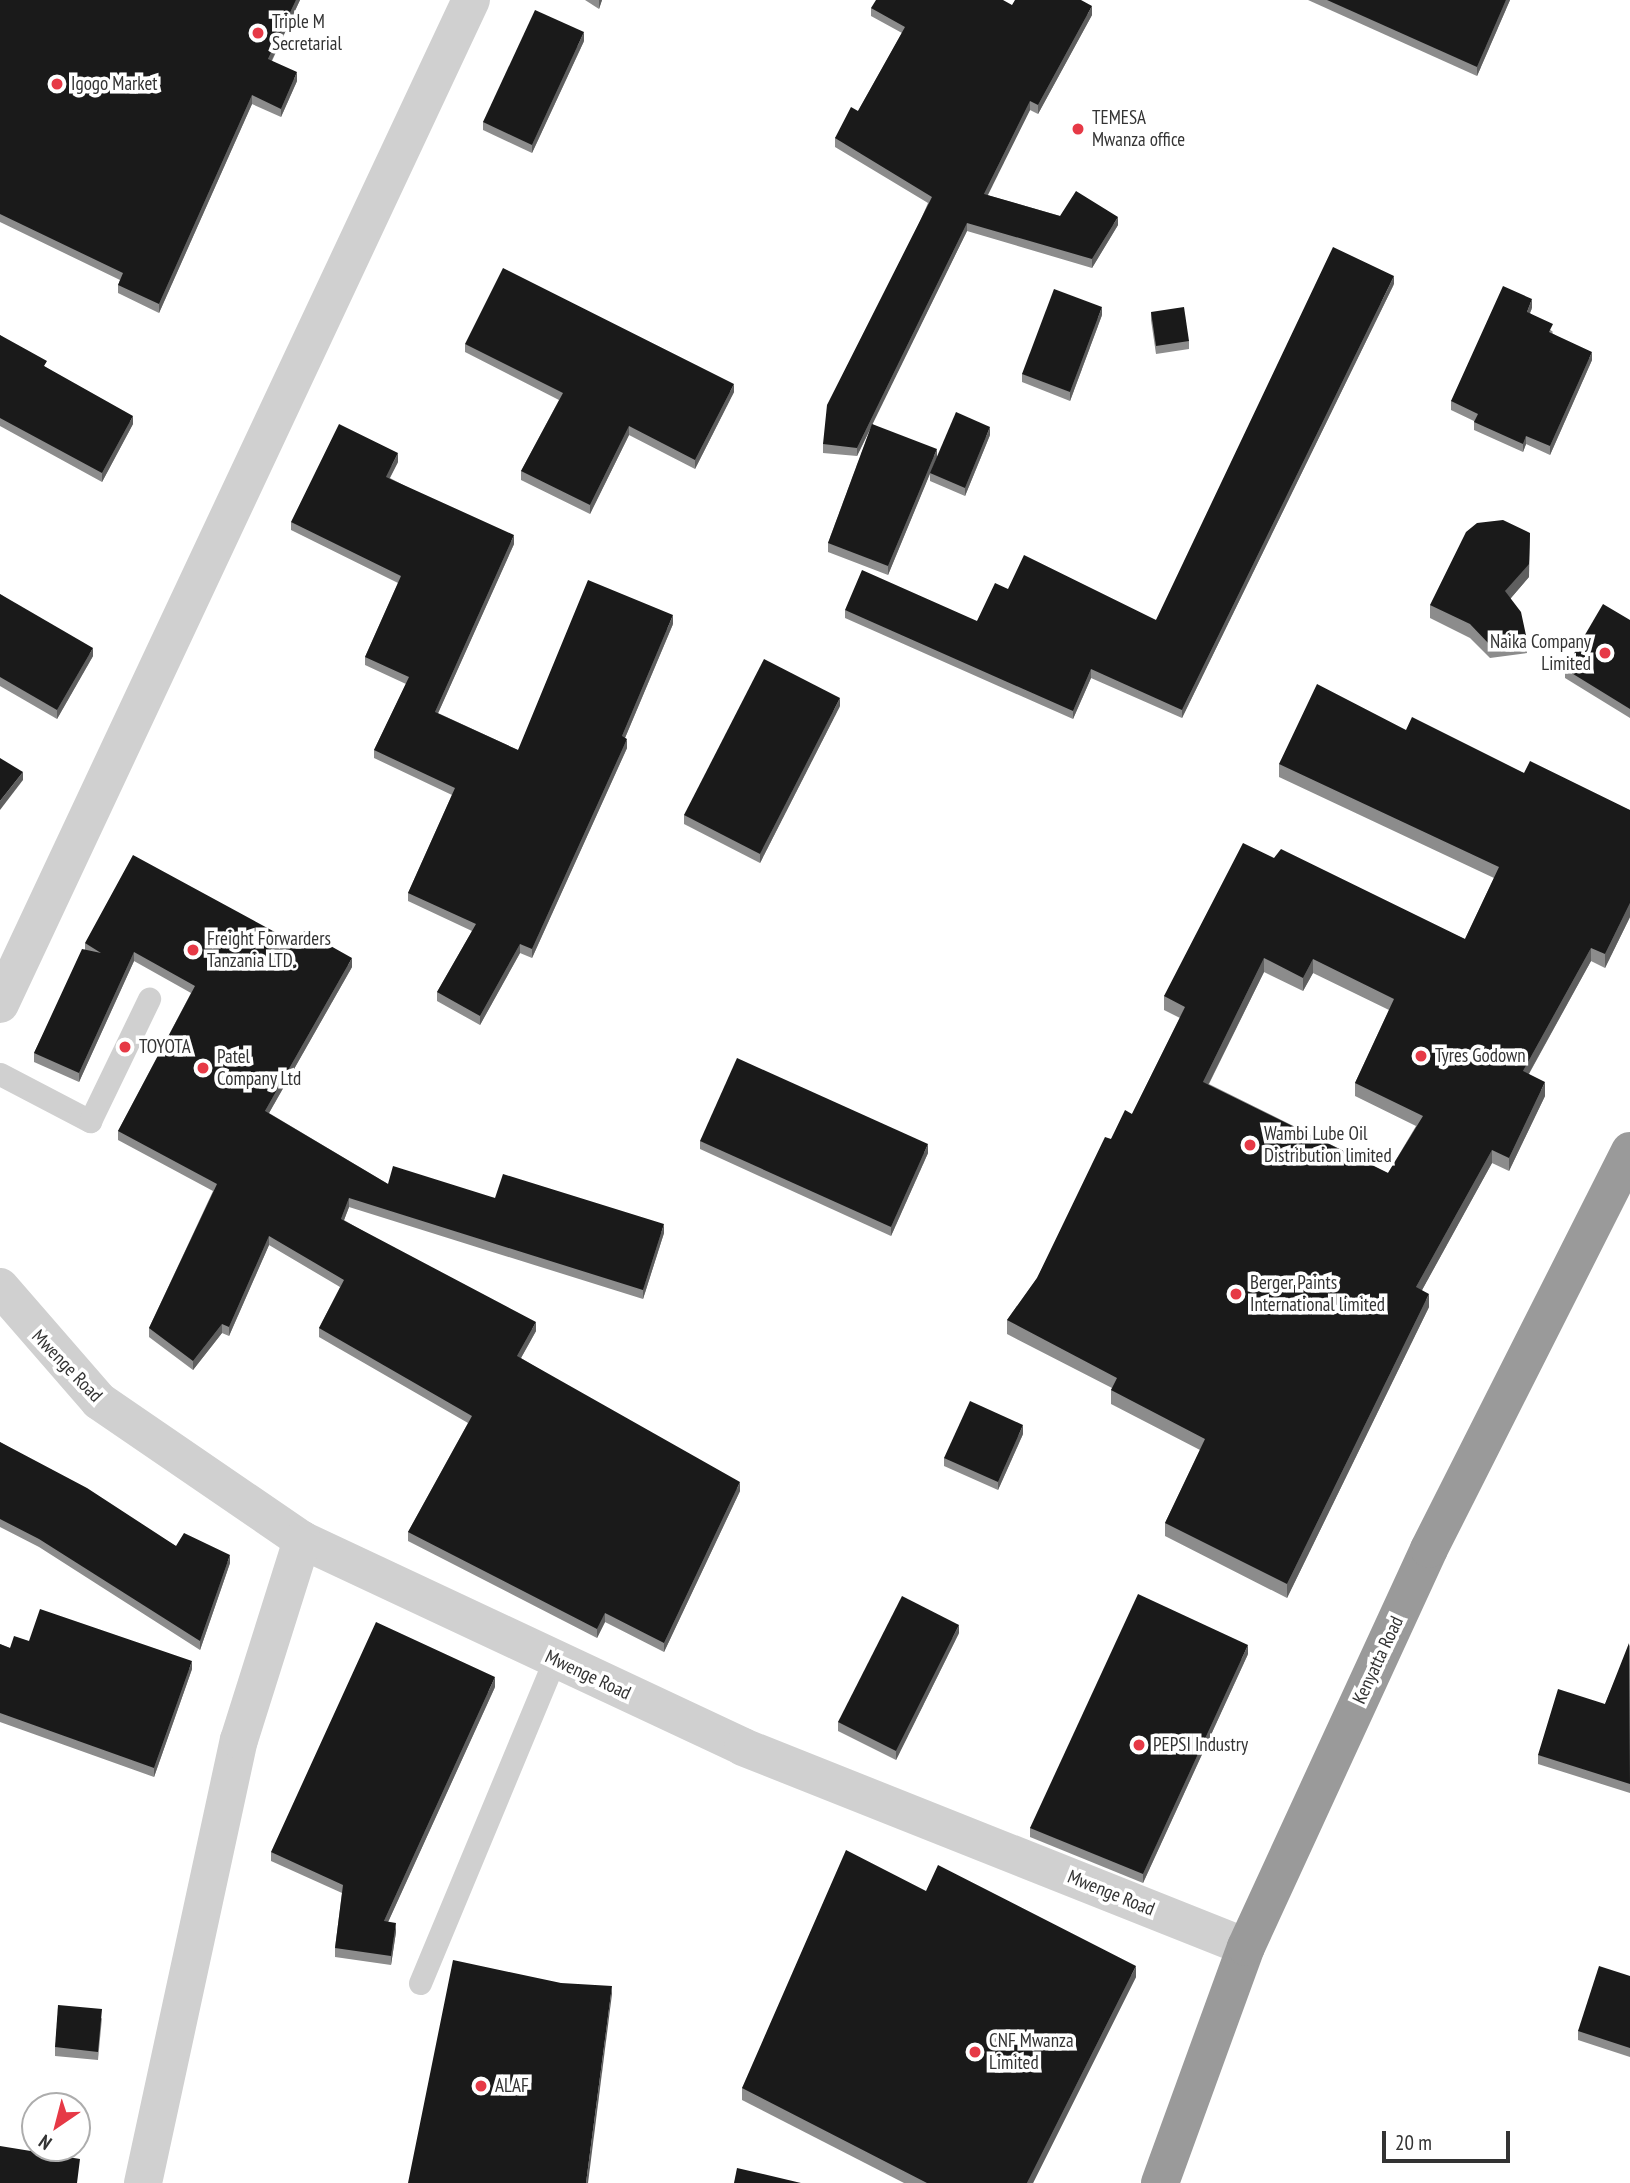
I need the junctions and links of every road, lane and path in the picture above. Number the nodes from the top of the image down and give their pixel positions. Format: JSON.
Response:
{"nodes":[{"id":1,"x":471,"y":0,"type":"edge"},
{"id":2,"x":149,"y":999,"type":"dead end"},
{"id":3,"x":0,"y":1004,"type":"edge"},
{"id":4,"x":0,"y":1074,"type":"edge"},
{"id":5,"x":1630,"y":1151,"type":"edge"},
{"id":6,"x":0,"y":1287,"type":"edge"},
{"id":7,"x":302,"y":1540,"type":"junction"},
{"id":8,"x":555,"y":1659,"type":"junction"},
{"id":9,"x":1247,"y":1947,"type":"junction"},
{"id":10,"x":420,"y":1983,"type":"dead end"},
{"id":11,"x":143,"y":2183,"type":"edge"},
{"id":12,"x":1160,"y":2183,"type":"edge"}],
"edges":[{"from":1,"to":3,"type":"street"},
{"from":2,"to":4,"type":"lane"},
{"from":5,"to":9,"type":"highway","name":"Kenyatta Road"},
{"from":6,"to":7,"type":"street","name":"Mwenge Road"},
{"from":7,"to":8,"type":"street","name":"Mwenge Road"},
{"from":7,"to":11,"type":"street"},
{"from":8,"to":9,"type":"street","name":"Mwenge Road"},
{"from":8,"to":10,"type":"lane"},
{"from":9,"to":12,"type":"highway","name":"Kenyatta Road"}]}
